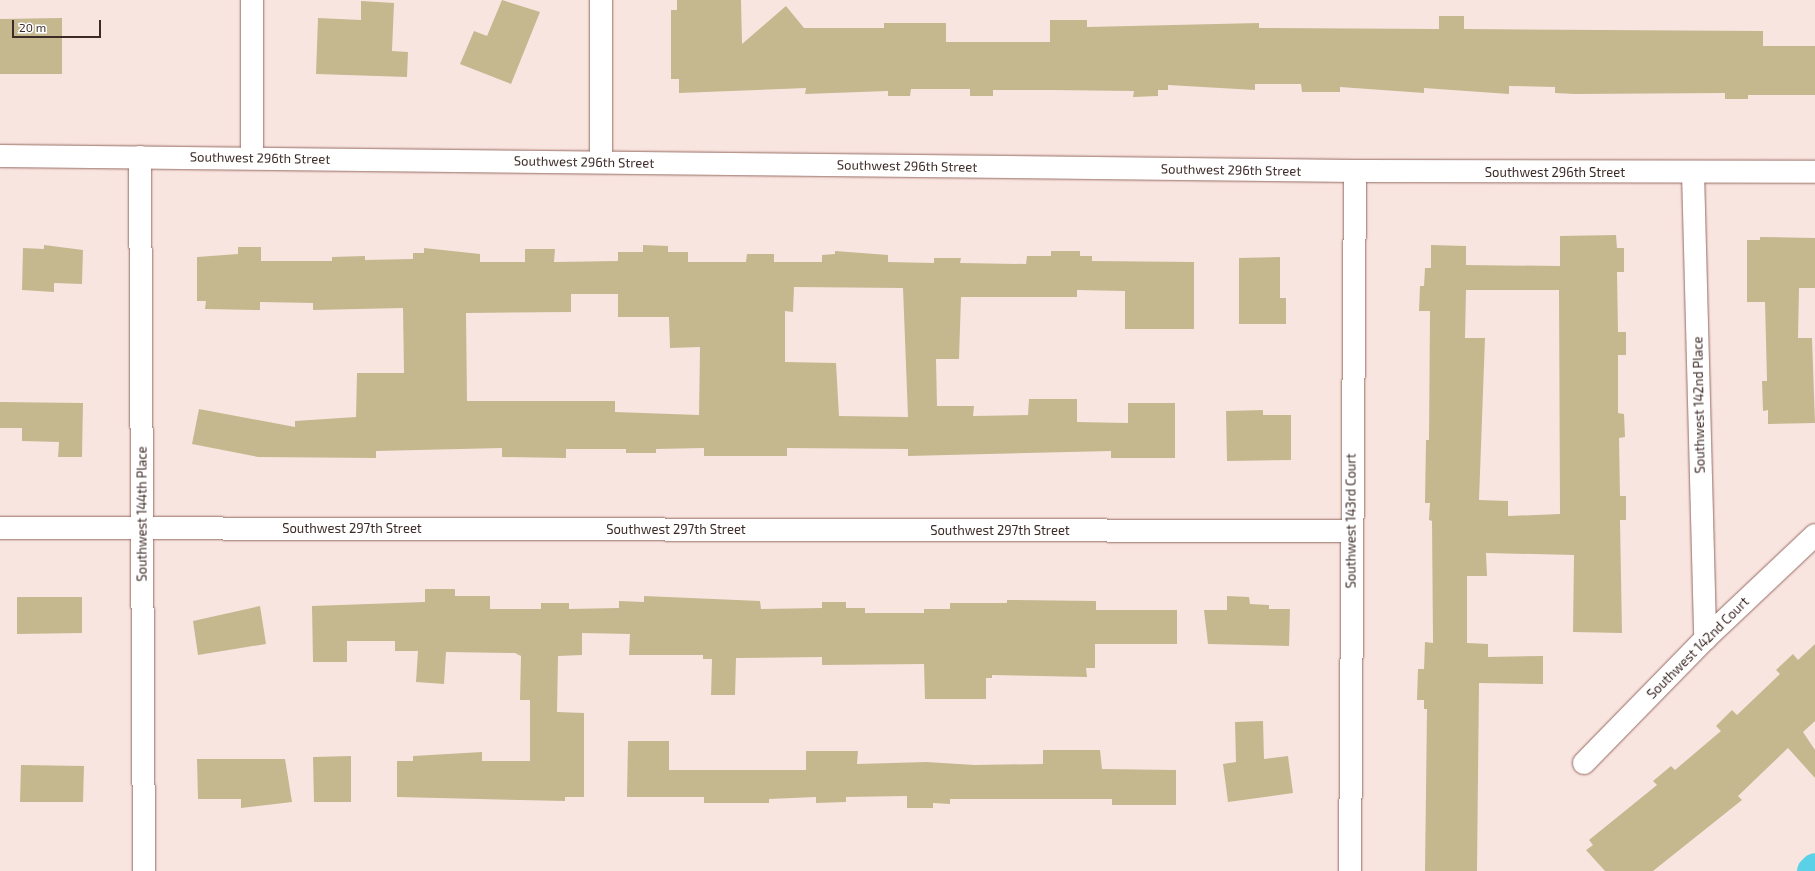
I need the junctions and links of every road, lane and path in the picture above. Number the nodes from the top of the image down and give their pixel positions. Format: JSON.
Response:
{"nodes":[{"id":1,"x":252,"y":0,"type":"edge"},
{"id":2,"x":601,"y":0,"type":"edge"},
{"id":3,"x":0,"y":156,"type":"edge"},
{"id":4,"x":140,"y":157,"type":"junction"},
{"id":5,"x":252,"y":158,"type":"junction"},
{"id":6,"x":601,"y":162,"type":"junction"},
{"id":7,"x":1355,"y":171,"type":"junction"},
{"id":8,"x":1693,"y":172,"type":"junction"},
{"id":9,"x":1815,"y":172,"type":"edge"},
{"id":10,"x":142,"y":527,"type":"junction"},
{"id":11,"x":0,"y":528,"type":"edge"},
{"id":12,"x":1351,"y":531,"type":"junction"},
{"id":13,"x":1815,"y":535,"type":"edge"},
{"id":14,"x":1705,"y":639,"type":"junction"},
{"id":15,"x":1584,"y":763,"type":"dead end"},
{"id":16,"x":144,"y":871,"type":"edge"},
{"id":17,"x":1350,"y":871,"type":"edge"}],
"edges":[{"from":1,"to":5,"type":"street"},
{"from":2,"to":6,"type":"street"},
{"from":3,"to":4,"type":"street","name":"Southwest 296th Street"},
{"from":4,"to":5,"type":"street","name":"Southwest 296th Street"},
{"from":4,"to":10,"type":"street","name":"Southwest 144th Place"},
{"from":5,"to":6,"type":"street","name":"Southwest 296th Street"},
{"from":6,"to":7,"type":"street","name":"Southwest 296th Street"},
{"from":7,"to":8,"type":"street","name":"Southwest 296th Street"},
{"from":7,"to":12,"type":"street","name":"Southwest 143rd Court"},
{"from":8,"to":9,"type":"street","name":"Southwest 296th Street"},
{"from":8,"to":14,"type":"street","name":"Southwest 142nd Place"},
{"from":10,"to":11,"type":"street","name":"Southwest 297th Street"},
{"from":10,"to":12,"type":"street","name":"Southwest 297th Street"},
{"from":10,"to":16,"type":"street","name":"Southwest 144th Place"},
{"from":12,"to":17,"type":"street","name":"Southwest 143rd Court"},
{"from":13,"to":14,"type":"street","name":"Southwest 142nd Court"},
{"from":14,"to":15,"type":"street","name":"Southwest 142nd Court"}]}
